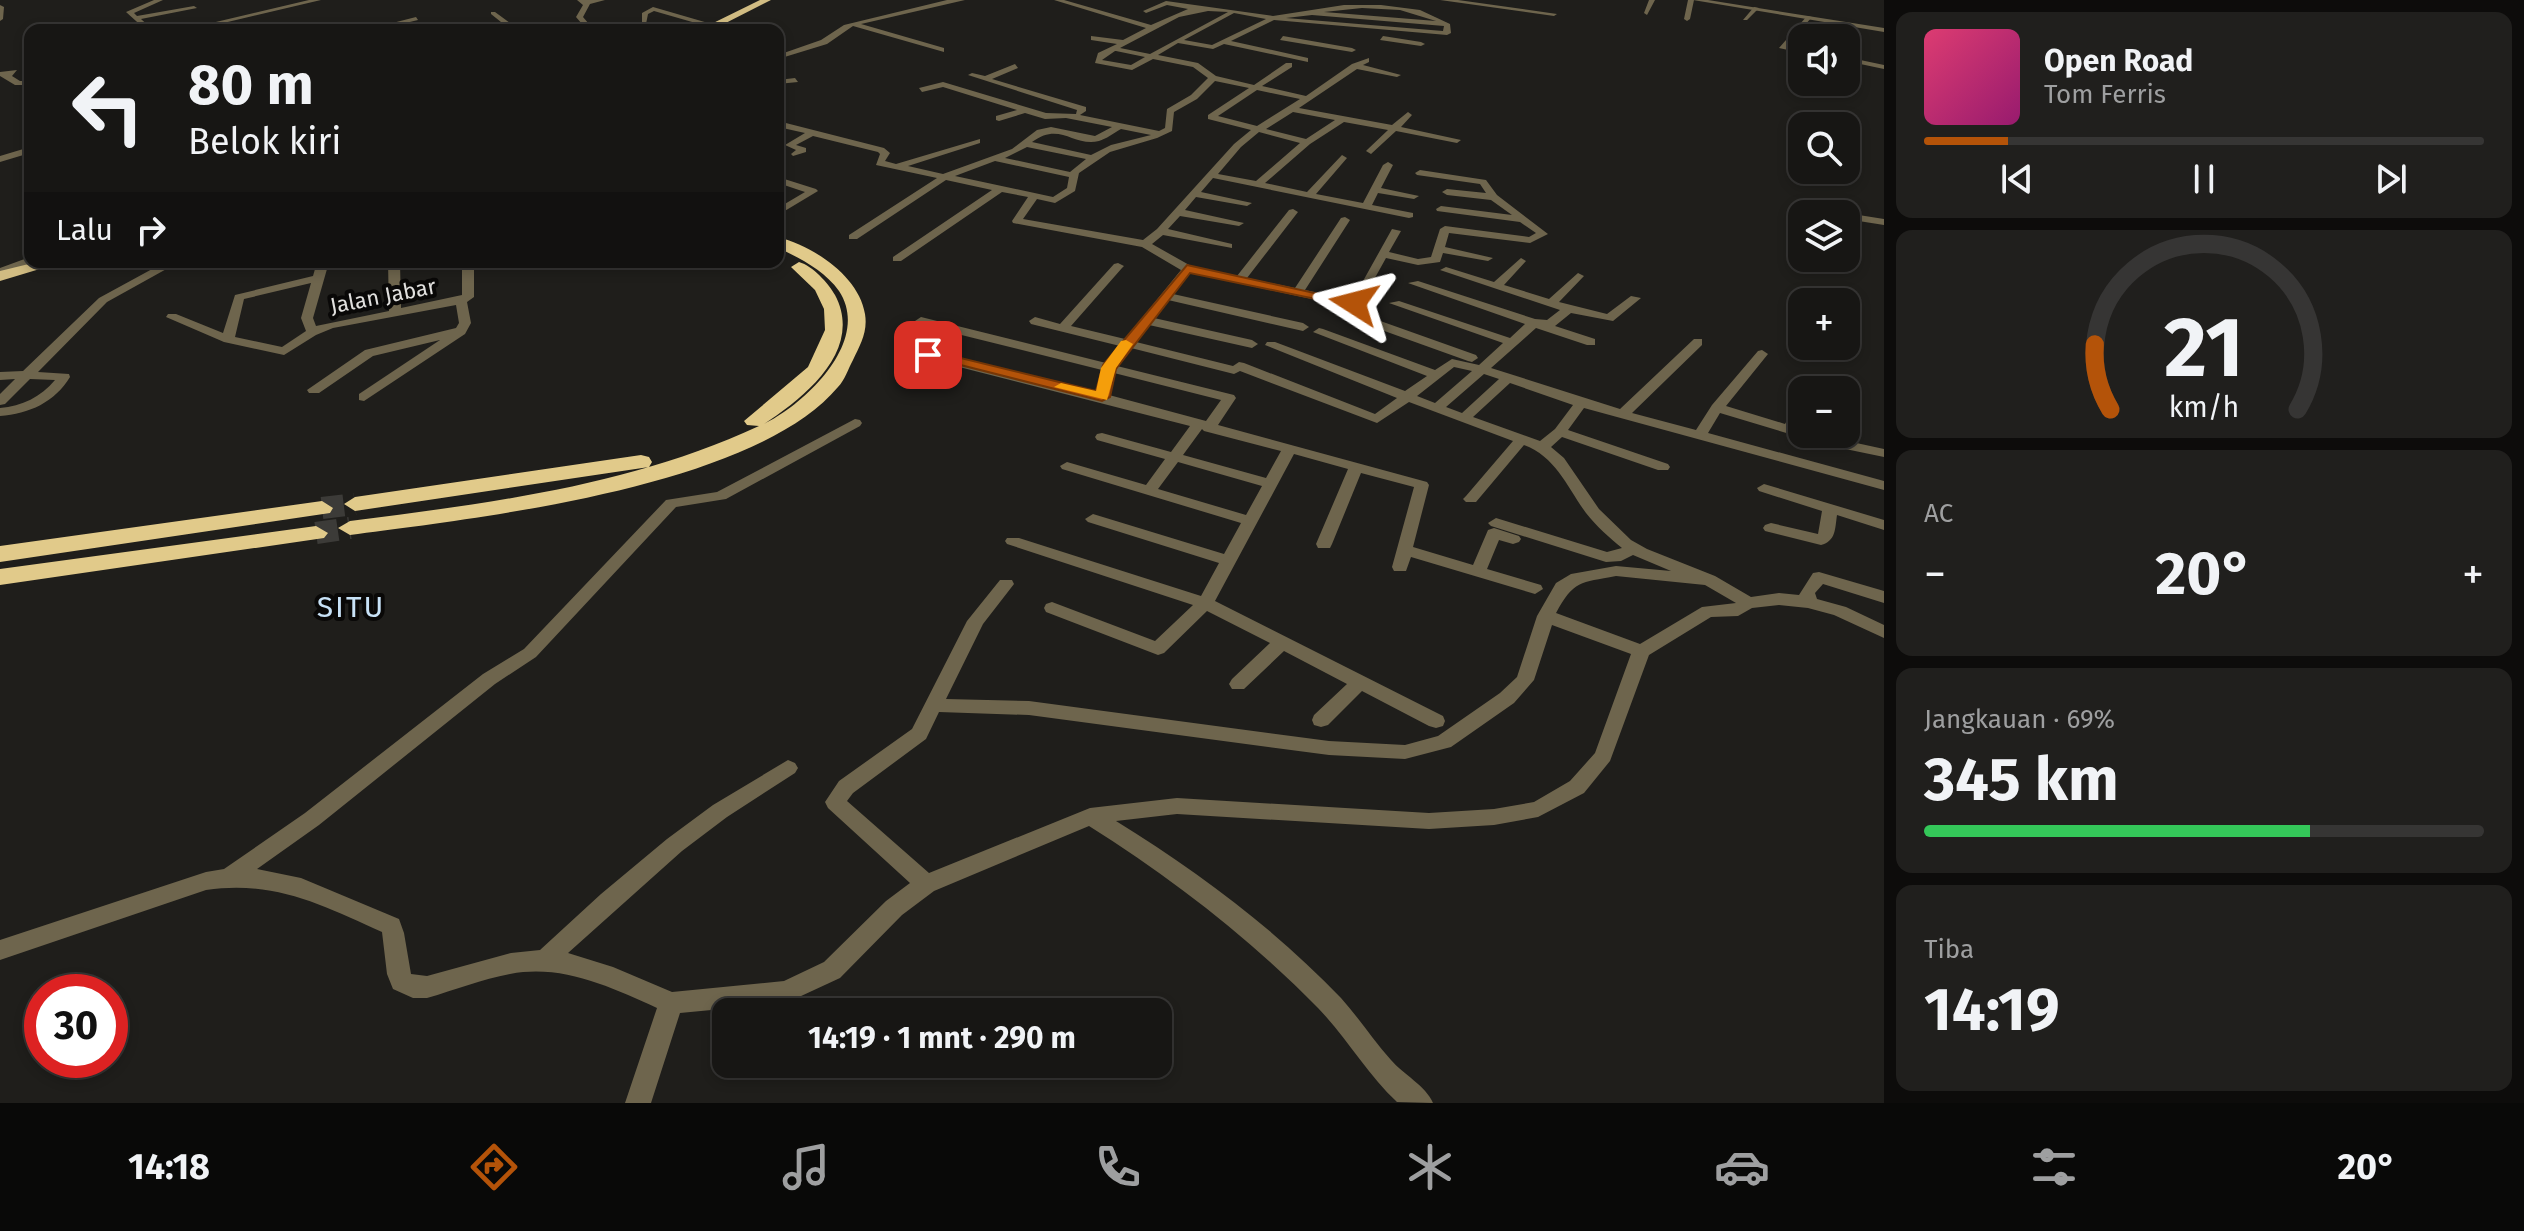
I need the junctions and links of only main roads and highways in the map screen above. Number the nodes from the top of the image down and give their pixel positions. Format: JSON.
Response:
{"nodes":[{"id":1,"x":767,"y":0,"type":"edge"},
{"id":2,"x":716,"y":24,"type":"edge"},
{"id":3,"x":784,"y":245,"type":"edge"},
{"id":4,"x":784,"y":259,"type":"edge"},
{"id":5,"x":28,"y":268,"type":"edge"},
{"id":6,"x":0,"y":274,"type":"edge"},
{"id":7,"x":355,"y":504,"type":"tunnel mouth"},
{"id":8,"x":322,"y":508,"type":"tunnel mouth"},
{"id":9,"x":350,"y":528,"type":"tunnel mouth"},
{"id":10,"x":316,"y":533,"type":"tunnel mouth"},
{"id":11,"x":0,"y":554,"type":"edge"},
{"id":12,"x":0,"y":577,"type":"edge"}],
"edges":[{"from":1,"to":2,"type":"highway"},
{"from":3,"to":9,"type":"highway"},
{"from":4,"to":7,"type":"highway"},
{"from":5,"to":6,"type":"highway"},
{"from":8,"to":11,"type":"highway"},
{"from":10,"to":12,"type":"highway"}]}
